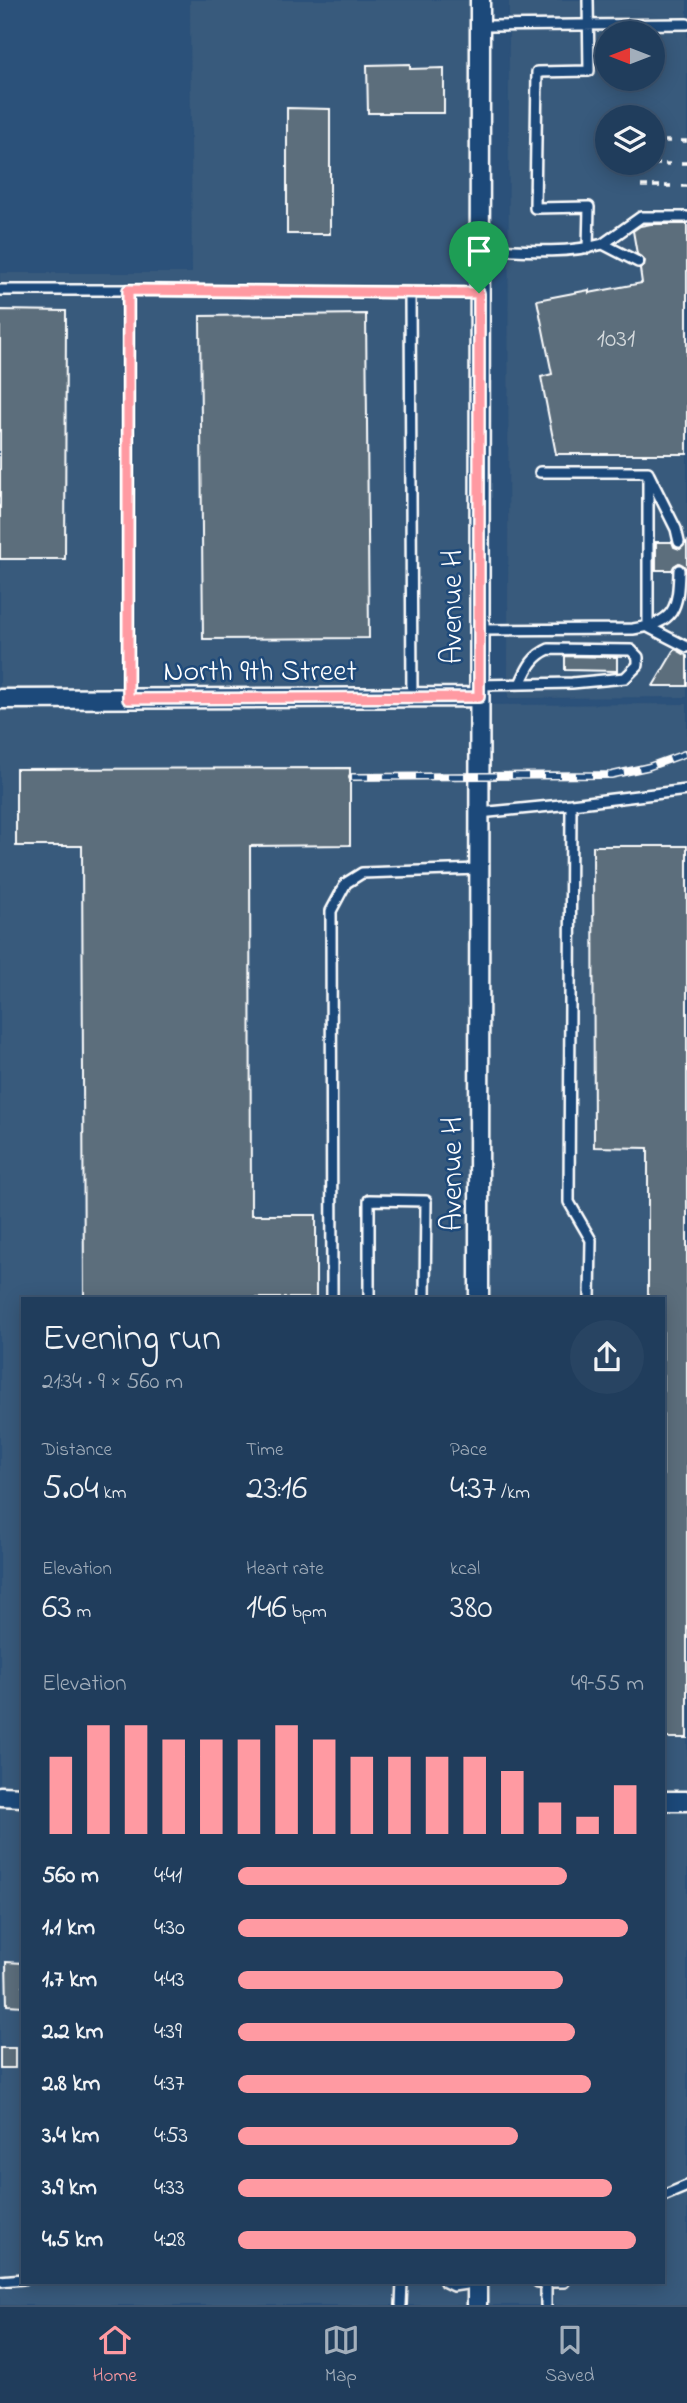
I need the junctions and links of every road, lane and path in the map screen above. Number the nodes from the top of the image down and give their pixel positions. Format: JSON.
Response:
{"nodes":[{"id":1,"x":480,"y":0,"type":"edge"},
{"id":2,"x":588,"y":0,"type":"edge"},
{"id":3,"x":687,"y":24,"type":"edge"},
{"id":4,"x":588,"y":25,"type":"junction"},
{"id":5,"x":480,"y":26,"type":"junction"},
{"id":6,"x":665,"y":141,"type":"edge"},
{"id":7,"x":670,"y":141,"type":"dead end"},
{"id":8,"x":681,"y":141,"type":"dead end"},
{"id":9,"x":687,"y":141,"type":"edge"},
{"id":10,"x":665,"y":164,"type":"edge"},
{"id":11,"x":670,"y":164,"type":"dead end"},
{"id":12,"x":640,"y":186,"type":"dead end"},
{"id":13,"x":671,"y":186,"type":"dead end"},
{"id":14,"x":687,"y":217,"type":"edge"},
{"id":15,"x":603,"y":244,"type":"junction"},
{"id":16,"x":479,"y":248,"type":"junction"},
{"id":17,"x":588,"y":248,"type":"junction"},
{"id":18,"x":638,"y":262,"type":"dead end"},
{"id":19,"x":0,"y":290,"type":"edge"},
{"id":20,"x":128,"y":290,"type":"junction"},
{"id":21,"x":410,"y":293,"type":"junction"},
{"id":22,"x":479,"y":293,"type":"junction"},
{"id":23,"x":540,"y":472,"type":"dead end"},
{"id":24,"x":648,"y":472,"type":"junction"},
{"id":25,"x":679,"y":542,"type":"dead end"},
{"id":26,"x":679,"y":570,"type":"dead end"},
{"id":27,"x":648,"y":627,"type":"junction"},
{"id":28,"x":479,"y":630,"type":"junction"},
{"id":29,"x":687,"y":648,"type":"edge"},
{"id":30,"x":520,"y":684,"type":"junction"},
{"id":31,"x":479,"y":691,"type":"junction"},
{"id":32,"x":412,"y":698,"type":"junction"},
{"id":33,"x":0,"y":699,"type":"edge"},
{"id":34,"x":128,"y":699,"type":"junction"},
{"id":35,"x":687,"y":790,"type":"edge"},
{"id":36,"x":571,"y":804,"type":"junction"},
{"id":37,"x":479,"y":813,"type":"junction"},
{"id":38,"x":479,"y":869,"type":"junction"},
{"id":39,"x":332,"y":1297,"type":"edge"},
{"id":40,"x":369,"y":1297,"type":"edge"},
{"id":41,"x":425,"y":1297,"type":"edge"},
{"id":42,"x":479,"y":1297,"type":"edge"},
{"id":43,"x":590,"y":1297,"type":"edge"},
{"id":44,"x":0,"y":1796,"type":"edge"},
{"id":45,"x":21,"y":1797,"type":"edge"},
{"id":46,"x":665,"y":1801,"type":"edge"},
{"id":47,"x":687,"y":1801,"type":"edge"},
{"id":48,"x":687,"y":2186,"type":"edge"},
{"id":49,"x":665,"y":2195,"type":"edge"},
{"id":50,"x":21,"y":2278,"type":"edge"},
{"id":51,"x":0,"y":2281,"type":"edge"},
{"id":52,"x":402,"y":2284,"type":"edge"},
{"id":53,"x":478,"y":2284,"type":"edge"},
{"id":54,"x":546,"y":2284,"type":"edge"},
{"id":55,"x":401,"y":2305,"type":"edge"},
{"id":56,"x":477,"y":2305,"type":"edge"},
{"id":57,"x":546,"y":2305,"type":"edge"}],
"edges":[{"from":1,"to":5,"type":"street","name":"Avenue H"},
{"from":2,"to":4,"type":"lane"},
{"from":3,"to":4,"type":"lane"},
{"from":4,"to":5,"type":"lane"},
{"from":4,"to":17,"type":"lane"},
{"from":5,"to":16,"type":"street","name":"Avenue H"},
{"from":6,"to":7,"type":"path"},
{"from":8,"to":9,"type":"path"},
{"from":10,"to":11,"type":"path"},
{"from":12,"to":13,"type":"path"},
{"from":14,"to":15,"type":"lane"},
{"from":15,"to":17,"type":"lane"},
{"from":15,"to":18,"type":"lane"},
{"from":16,"to":17,"type":"lane"},
{"from":16,"to":22,"type":"street","name":"Avenue H"},
{"from":19,"to":20,"type":"lane"},
{"from":20,"to":21,"type":"lane"},
{"from":20,"to":34,"type":"lane"},
{"from":21,"to":22,"type":"lane"},
{"from":21,"to":32,"type":"lane"},
{"from":22,"to":28,"type":"street","name":"Avenue H"},
{"from":23,"to":24,"type":"lane"},
{"from":24,"to":25,"type":"lane"},
{"from":24,"to":27,"type":"lane"},
{"from":26,"to":27,"type":"lane"},
{"from":27,"to":28,"type":"lane"},
{"from":27,"to":29,"type":"lane"},
{"from":28,"to":31,"type":"street","name":"Avenue H"},
{"from":30,"to":30,"type":"lane"},
{"from":30,"to":31,"type":"lane"},
{"from":31,"to":32,"type":"street","name":"North 9th Street"},
{"from":31,"to":37,"type":"street","name":"Avenue H"},
{"from":32,"to":34,"type":"street","name":"North 9th Street"},
{"from":33,"to":34,"type":"street","name":"North 9th Street"},
{"from":35,"to":36,"type":"lane"},
{"from":36,"to":37,"type":"lane"},
{"from":36,"to":43,"type":"lane"},
{"from":37,"to":38,"type":"street","name":"Avenue H"},
{"from":38,"to":39,"type":"lane"},
{"from":38,"to":42,"type":"street","name":"Avenue H"},
{"from":40,"to":41,"type":"lane"},
{"from":44,"to":45,"type":"street"},
{"from":46,"to":47,"type":"street"},
{"from":48,"to":49,"type":"lane"},
{"from":50,"to":51,"type":"lane"},
{"from":52,"to":55,"type":"lane"},
{"from":53,"to":56,"type":"street"},
{"from":54,"to":57,"type":"lane"}]}
